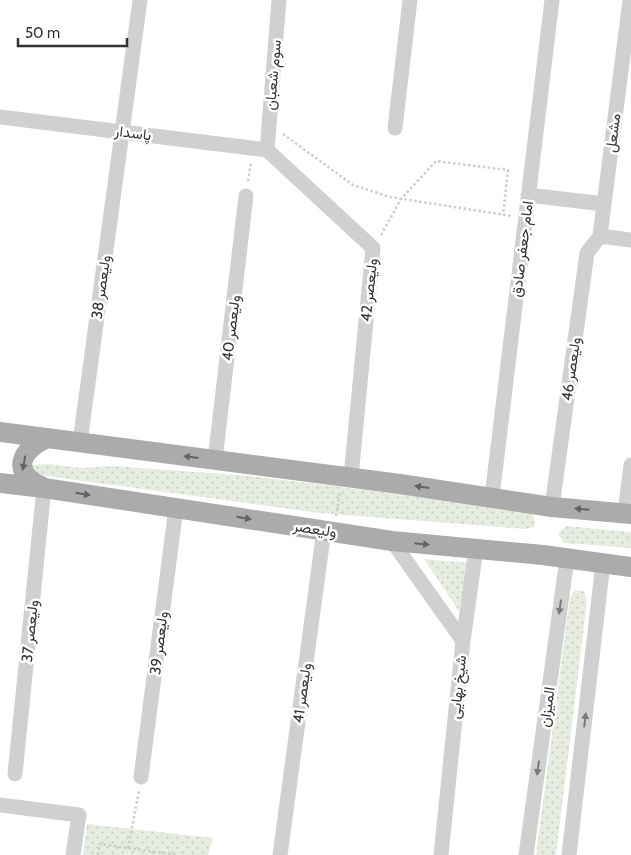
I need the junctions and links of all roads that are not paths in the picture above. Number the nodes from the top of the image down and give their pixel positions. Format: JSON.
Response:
{"nodes":[{"id":1,"x":140,"y":0,"type":"edge"},
{"id":2,"x":279,"y":0,"type":"edge"},
{"id":3,"x":410,"y":0,"type":"edge"},
{"id":4,"x":552,"y":0,"type":"edge"},
{"id":5,"x":630,"y":0,"type":"edge"},
{"id":6,"x":628,"y":42,"type":"edge"},
{"id":7,"x":0,"y":117,"type":"edge"},
{"id":8,"x":395,"y":128,"type":"dead end"},
{"id":9,"x":122,"y":132,"type":"junction"},
{"id":10,"x":260,"y":149,"type":"junction"},
{"id":11,"x":528,"y":195,"type":"junction"},
{"id":12,"x":246,"y":196,"type":"road end"},
{"id":13,"x":604,"y":204,"type":"junction"},
{"id":14,"x":600,"y":236,"type":"junction"},
{"id":15,"x":631,"y":240,"type":"edge"},
{"id":16,"x":0,"y":432,"type":"edge"},
{"id":17,"x":48,"y":438,"type":"junction"},
{"id":18,"x":80,"y":442,"type":"junction"},
{"id":19,"x":215,"y":460,"type":"junction"},
{"id":20,"x":631,"y":465,"type":"edge"},
{"id":21,"x":347,"y":477,"type":"junction"},
{"id":22,"x":0,"y":483,"type":"edge"},
{"id":23,"x":44,"y":488,"type":"junction"},
{"id":24,"x":492,"y":497,"type":"junction"},
{"id":25,"x":552,"y":507,"type":"junction"},
{"id":26,"x":176,"y":508,"type":"junction"},
{"id":27,"x":628,"y":514,"type":"edge"},
{"id":28,"x":328,"y":531,"type":"junction"},
{"id":29,"x":392,"y":541,"type":"junction"},
{"id":30,"x":476,"y":549,"type":"junction"},
{"id":31,"x":567,"y":558,"type":"junction"},
{"id":32,"x":603,"y":563,"type":"junction"},
{"id":33,"x":631,"y":567,"type":"edge"},
{"id":34,"x":463,"y":641,"type":"junction"},
{"id":35,"x":16,"y":774,"type":"dead end"},
{"id":36,"x":141,"y":777,"type":"road end"},
{"id":37,"x":0,"y":805,"type":"edge"},
{"id":38,"x":73,"y":855,"type":"edge"},
{"id":39,"x":280,"y":855,"type":"edge"},
{"id":40,"x":441,"y":855,"type":"edge"},
{"id":41,"x":526,"y":855,"type":"edge"},
{"id":42,"x":569,"y":855,"type":"edge"}],
"edges":[{"from":1,"to":9,"type":"street","name":"ولیعصر 38"},
{"from":2,"to":10,"type":"street","name":"سوم شعبان"},
{"from":3,"to":8,"type":"street"},
{"from":4,"to":11,"type":"street","name":"امام جعفر صادق"},
{"from":5,"to":6,"type":"street","name":"مشعل"},
{"from":6,"to":13,"type":"street","name":"مشعل"},
{"from":7,"to":9,"type":"street","name":"پاسدار"},
{"from":9,"to":10,"type":"street","name":"پاسدار"},
{"from":9,"to":18,"type":"street","name":"ولیعصر 38"},
{"from":10,"to":21,"type":"street","name":"ولیعصر 42"},
{"from":11,"to":13,"type":"street"},
{"from":11,"to":24,"type":"street","name":"امام جعفر صادق"},
{"from":12,"to":19,"type":"street","name":"ولیعصر 40"},
{"from":13,"to":14,"type":"street","name":"مشعل"},
{"from":14,"to":15,"type":"street"},
{"from":14,"to":25,"type":"street","name":"ولیعصر 46"},
{"from":16,"to":17,"type":"main road"},
{"from":17,"to":18,"type":"main road"},
{"from":17,"to":23,"type":"main road","one_way":true},
{"from":19,"to":18,"type":"main road","one_way":true},
{"from":19,"to":21,"type":"main road"},
{"from":20,"to":27,"type":"street"},
{"from":24,"to":21,"type":"main road","one_way":true},
{"from":22,"to":23,"type":"main road","name":"ولیعصر"},
{"from":23,"to":26,"type":"main road","name":"ولیعصر","one_way":true},
{"from":23,"to":35,"type":"street","name":"ولیعصر 37"},
{"from":24,"to":25,"type":"main road"},
{"from":27,"to":25,"type":"main road","one_way":true},
{"from":26,"to":28,"type":"main road","name":"ولیعصر","one_way":true},
{"from":26,"to":36,"type":"street","name":"ولیعصر 39"},
{"from":28,"to":29,"type":"main road","name":"ولیعصر"},
{"from":28,"to":39,"type":"street","name":"ولیعصر 41"},
{"from":29,"to":30,"type":"main road","name":"ولیعصر","one_way":true},
{"from":29,"to":34,"type":"street","name":"شیخ بهایی"},
{"from":30,"to":31,"type":"main road","name":"ولیعصر"},
{"from":30,"to":34,"type":"street"},
{"from":31,"to":32,"type":"main road","name":"ولیعصر"},
{"from":31,"to":41,"type":"street","name":"المیزان","one_way":true},
{"from":32,"to":33,"type":"main road","name":"ولیعصر"},
{"from":42,"to":32,"type":"street","one_way":true},
{"from":34,"to":40,"type":"street","name":"شیخ بهایی"},
{"from":37,"to":38,"type":"street"}]}
